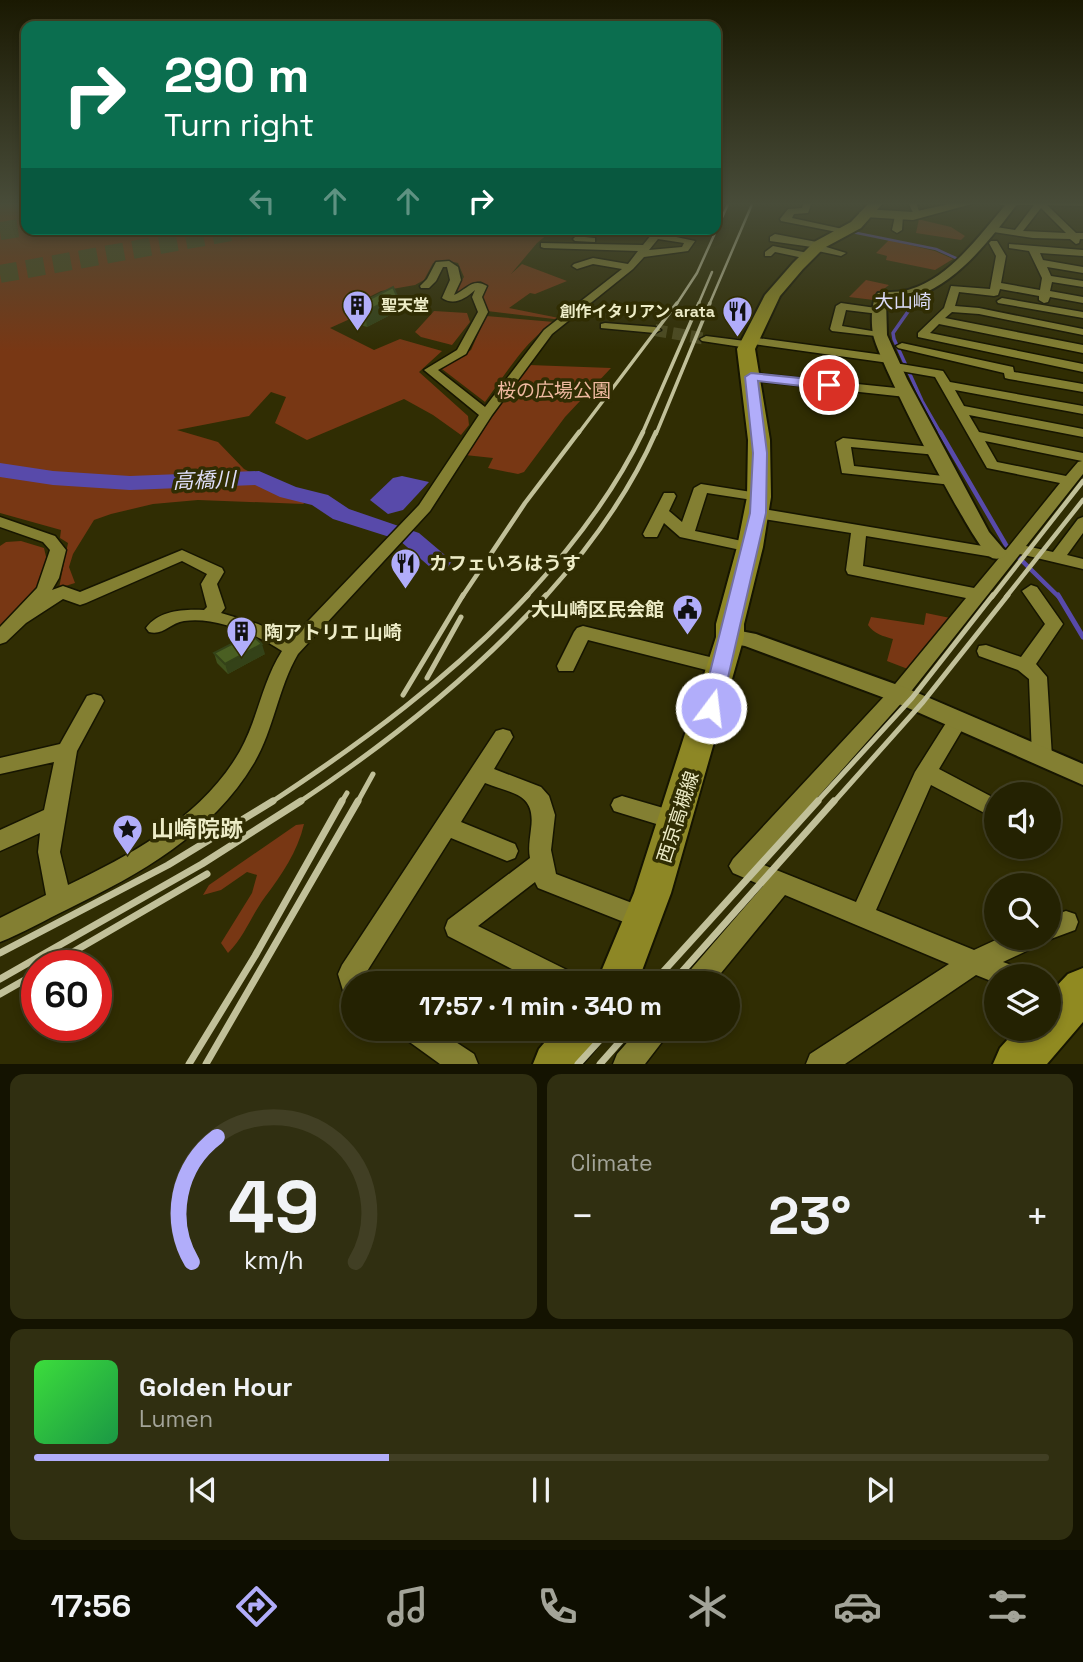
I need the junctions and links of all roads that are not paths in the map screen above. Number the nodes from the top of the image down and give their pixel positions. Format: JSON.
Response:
{"nodes":[{"id":1,"x":598,"y":252,"type":"edge"},
{"id":2,"x":616,"y":252,"type":"edge"},
{"id":3,"x":623,"y":252,"type":"edge"},
{"id":4,"x":639,"y":252,"type":"edge"},
{"id":5,"x":770,"y":252,"type":"edge"},
{"id":6,"x":821,"y":252,"type":"edge"},
{"id":7,"x":970,"y":252,"type":"edge"},
{"id":8,"x":999,"y":252,"type":"edge"},
{"id":9,"x":1035,"y":252,"type":"edge"},
{"id":10,"x":768,"y":254,"type":"dead end"},
{"id":11,"x":1041,"y":263,"type":"junction"},
{"id":12,"x":577,"y":266,"type":"dead end"},
{"id":13,"x":1083,"y":270,"type":"edge"},
{"id":14,"x":996,"y":280,"type":"junction"},
{"id":15,"x":1046,"y":284,"type":"junction"},
{"id":16,"x":1083,"y":284,"type":"edge"},
{"id":17,"x":425,"y":286,"type":"dead end"},
{"id":18,"x":1083,"y":300,"type":"edge"},
{"id":19,"x":1002,"y":301,"type":"dead end"},
{"id":20,"x":948,"y":309,"type":"junction"},
{"id":21,"x":879,"y":311,"type":"junction"},
{"id":22,"x":1083,"y":315,"type":"edge"},
{"id":23,"x":1037,"y":319,"type":"junction"},
{"id":24,"x":937,"y":320,"type":"junction"},
{"id":25,"x":605,"y":326,"type":"dead end"},
{"id":26,"x":655,"y":330,"type":"tunnel mouth"},
{"id":27,"x":1083,"y":332,"type":"edge"},
{"id":28,"x":880,"y":335,"type":"junction"},
{"id":29,"x":1024,"y":338,"type":"junction"},
{"id":30,"x":706,"y":339,"type":"tunnel mouth"},
{"id":31,"x":749,"y":342,"type":"junction"},
{"id":32,"x":902,"y":346,"type":"dead end"},
{"id":33,"x":1083,"y":349,"type":"edge"},
{"id":34,"x":1013,"y":354,"type":"junction"},
{"id":35,"x":952,"y":357,"type":"junction"},
{"id":36,"x":899,"y":366,"type":"junction"},
{"id":37,"x":1083,"y":368,"type":"edge"},
{"id":38,"x":1009,"y":373,"type":"junction"},
{"id":39,"x":751,"y":377,"type":"junction"},
{"id":40,"x":943,"y":379,"type":"junction"},
{"id":41,"x":1083,"y":388,"type":"edge"},
{"id":42,"x":906,"y":393,"type":"junction"},
{"id":43,"x":1008,"y":396,"type":"junction"},
{"id":44,"x":959,"y":409,"type":"junction"},
{"id":45,"x":1083,"y":410,"type":"edge"},
{"id":46,"x":486,"y":414,"type":"junction"},
{"id":47,"x":1083,"y":432,"type":"edge"},
{"id":48,"x":976,"y":435,"type":"junction"},
{"id":49,"x":937,"y":451,"type":"junction"},
{"id":50,"x":1083,"y":457,"type":"edge"},
{"id":51,"x":1083,"y":465,"type":"edge"},
{"id":52,"x":952,"y":481,"type":"junction"},
{"id":53,"x":1070,"y":481,"type":"junction"},
{"id":54,"x":669,"y":496,"type":"dead end"},
{"id":55,"x":758,"y":505,"type":"junction"},
{"id":56,"x":661,"y":512,"type":"junction"},
{"id":57,"x":0,"y":522,"type":"edge"},
{"id":58,"x":1083,"y":522,"type":"edge"},
{"id":59,"x":859,"y":529,"type":"junction"},
{"id":60,"x":651,"y":534,"type":"dead end"},
{"id":61,"x":686,"y":534,"type":"junction"},
{"id":62,"x":750,"y":547,"type":"junction"},
{"id":63,"x":1007,"y":552,"type":"junction"},
{"id":64,"x":1058,"y":556,"type":"junction"},
{"id":65,"x":1083,"y":564,"type":"edge"},
{"id":66,"x":1031,"y":591,"type":"dead end"},
{"id":67,"x":977,"y":594,"type":"junction"},
{"id":68,"x":208,"y":616,"type":"junction"},
{"id":69,"x":19,"y":619,"type":"junction"},
{"id":70,"x":155,"y":628,"type":"dead end"},
{"id":71,"x":730,"y":637,"type":"junction"},
{"id":72,"x":0,"y":638,"type":"edge"},
{"id":73,"x":292,"y":649,"type":"junction"},
{"id":74,"x":986,"y":652,"type":"dead end"},
{"id":75,"x":1025,"y":665,"type":"junction"},
{"id":76,"x":566,"y":666,"type":"dead end"},
{"id":77,"x":722,"y":667,"type":"junction"},
{"id":78,"x":898,"y":694,"type":"junction"},
{"id":79,"x":94,"y":701,"type":"dead end"},
{"id":80,"x":958,"y":720,"type":"junction"},
{"id":81,"x":503,"y":737,"type":"dead end"},
{"id":82,"x":67,"y":751,"type":"junction"},
{"id":83,"x":1042,"y":757,"type":"junction"},
{"id":84,"x":0,"y":766,"type":"edge"},
{"id":85,"x":480,"y":772,"type":"junction"},
{"id":86,"x":926,"y":772,"type":"junction"},
{"id":87,"x":1083,"y":775,"type":"edge"},
{"id":88,"x":984,"y":803,"type":"edge"},
{"id":89,"x":622,"y":805,"type":"dead end"},
{"id":90,"x":54,"y":816,"type":"junction"},
{"id":91,"x":676,"y":821,"type":"junction"},
{"id":92,"x":446,"y":826,"type":"junction"},
{"id":93,"x":0,"y":841,"type":"edge"},
{"id":94,"x":507,"y":851,"type":"dead end"},
{"id":95,"x":542,"y":862,"type":"junction"},
{"id":96,"x":782,"y":883,"type":"junction"},
{"id":97,"x":59,"y":900,"type":"junction"},
{"id":98,"x":861,"y":917,"type":"junction"},
{"id":99,"x":644,"y":919,"type":"junction"},
{"id":100,"x":0,"y":930,"type":"edge"},
{"id":101,"x":1000,"y":950,"type":"edge"},
{"id":102,"x":974,"y":961,"type":"junction"},
{"id":103,"x":984,"y":965,"type":"edge"},
{"id":104,"x":353,"y":971,"type":"edge"},
{"id":105,"x":542,"y":971,"type":"edge"},
{"id":106,"x":622,"y":971,"type":"edge"},
{"id":107,"x":706,"y":971,"type":"edge"},
{"id":108,"x":1068,"y":996,"type":"edge"},
{"id":109,"x":431,"y":1041,"type":"edge"},
{"id":110,"x":573,"y":1041,"type":"edge"},
{"id":111,"x":646,"y":1041,"type":"edge"},
{"id":112,"x":464,"y":1063,"type":"edge"},
{"id":113,"x":554,"y":1063,"type":"edge"},
{"id":114,"x":627,"y":1063,"type":"edge"},
{"id":115,"x":820,"y":1063,"type":"edge"},
{"id":116,"x":1016,"y":1063,"type":"edge"}],
"edges":[{"from":1,"to":2,"type":"street"},
{"from":3,"to":12,"type":"street"},
{"from":4,"to":46,"type":"street"},
{"from":5,"to":10,"type":"street"},
{"from":6,"to":31,"type":"main road"},
{"from":7,"to":21,"type":"street"},
{"from":8,"to":14,"type":"street"},
{"from":9,"to":11,"type":"street"},
{"from":11,"to":13,"type":"street"},
{"from":11,"to":15,"type":"street"},
{"from":14,"to":15,"type":"street"},
{"from":14,"to":20,"type":"street"},
{"from":15,"to":16,"type":"street"},
{"from":15,"to":18,"type":"street"},
{"from":15,"to":23,"type":"street"},
{"from":17,"to":46,"type":"street"},
{"from":19,"to":23,"type":"street"},
{"from":20,"to":23,"type":"street"},
{"from":20,"to":24,"type":"street"},
{"from":21,"to":28,"type":"street"},
{"from":21,"to":28,"type":"street"},
{"from":22,"to":23,"type":"street"},
{"from":23,"to":27,"type":"street"},
{"from":23,"to":29,"type":"street"},
{"from":24,"to":29,"type":"street"},
{"from":24,"to":34,"type":"street"},
{"from":25,"to":26,"type":"street"},
{"from":28,"to":36,"type":"street"},
{"from":29,"to":33,"type":"street"},
{"from":29,"to":34,"type":"street"},
{"from":30,"to":31,"type":"street"},
{"from":31,"to":36,"type":"street"},
{"from":31,"to":39,"type":"main road","name":"西京高槻線"},
{"from":32,"to":35,"type":"street"},
{"from":34,"to":37,"type":"street"},
{"from":34,"to":38,"type":"street"},
{"from":35,"to":38,"type":"street"},
{"from":35,"to":40,"type":"street"},
{"from":36,"to":40,"type":"street"},
{"from":36,"to":42,"type":"street"},
{"from":38,"to":41,"type":"street"},
{"from":38,"to":43,"type":"street"},
{"from":39,"to":42,"type":"street"},
{"from":39,"to":55,"type":"main road","name":"西京高槻線"},
{"from":40,"to":43,"type":"street"},
{"from":40,"to":44,"type":"street"},
{"from":42,"to":49,"type":"street"},
{"from":43,"to":45,"type":"street"},
{"from":44,"to":47,"type":"street"},
{"from":44,"to":48,"type":"street"},
{"from":46,"to":73,"type":"street"},
{"from":48,"to":50,"type":"street"},
{"from":48,"to":53,"type":"street"},
{"from":49,"to":52,"type":"street"},
{"from":49,"to":52,"type":"street"},
{"from":51,"to":53,"type":"street"},
{"from":52,"to":63,"type":"street"},
{"from":53,"to":63,"type":"street"},
{"from":54,"to":56,"type":"street"},
{"from":55,"to":59,"type":"street"},
{"from":55,"to":61,"type":"street"},
{"from":55,"to":62,"type":"main road","name":"西京高槻線"},
{"from":56,"to":60,"type":"street"},
{"from":56,"to":61,"type":"street"},
{"from":57,"to":69,"type":"street"},
{"from":58,"to":64,"type":"street"},
{"from":59,"to":63,"type":"street"},
{"from":59,"to":67,"type":"street"},
{"from":61,"to":62,"type":"street"},
{"from":62,"to":71,"type":"main road","name":"西京高槻線"},
{"from":63,"to":64,"type":"street"},
{"from":63,"to":67,"type":"street"},
{"from":64,"to":65,"type":"street"},
{"from":66,"to":75,"type":"street"},
{"from":67,"to":78,"type":"street"},
{"from":68,"to":69,"type":"street"},
{"from":68,"to":70,"type":"street"},
{"from":68,"to":73,"type":"street"},
{"from":69,"to":72,"type":"street"},
{"from":71,"to":77,"type":"main road","name":"西京高槻線"},
{"from":71,"to":78,"type":"street"},
{"from":73,"to":97,"type":"street"},
{"from":74,"to":75,"type":"street"},
{"from":75,"to":83,"type":"street"},
{"from":76,"to":77,"type":"street"},
{"from":77,"to":91,"type":"main road","name":"西京高槻線"},
{"from":78,"to":80,"type":"street"},
{"from":78,"to":96,"type":"street"},
{"from":79,"to":82,"type":"street"},
{"from":80,"to":83,"type":"street"},
{"from":80,"to":86,"type":"street"},
{"from":81,"to":85,"type":"street"},
{"from":82,"to":84,"type":"street"},
{"from":82,"to":90,"type":"street"},
{"from":83,"to":87,"type":"street"},
{"from":85,"to":92,"type":"street"},
{"from":85,"to":95,"type":"street"},
{"from":86,"to":88,"type":"street"},
{"from":86,"to":98,"type":"street"},
{"from":89,"to":91,"type":"street"},
{"from":90,"to":93,"type":"street"},
{"from":90,"to":97,"type":"street"},
{"from":91,"to":99,"type":"main road","name":"西京高槻線"},
{"from":92,"to":94,"type":"street"},
{"from":92,"to":104,"type":"street"},
{"from":95,"to":99,"type":"street"},
{"from":95,"to":105,"type":"street"},
{"from":96,"to":98,"type":"street"},
{"from":96,"to":107,"type":"street"},
{"from":97,"to":100,"type":"street"},
{"from":98,"to":102,"type":"street"},
{"from":99,"to":106,"type":"main road","name":"西京高槻線"},
{"from":101,"to":102,"type":"street"},
{"from":102,"to":103,"type":"street"},
{"from":102,"to":115,"type":"street"},
{"from":108,"to":116,"type":"highway"},
{"from":109,"to":112,"type":"street"},
{"from":110,"to":113,"type":"main road"},
{"from":111,"to":114,"type":"street"}]}
